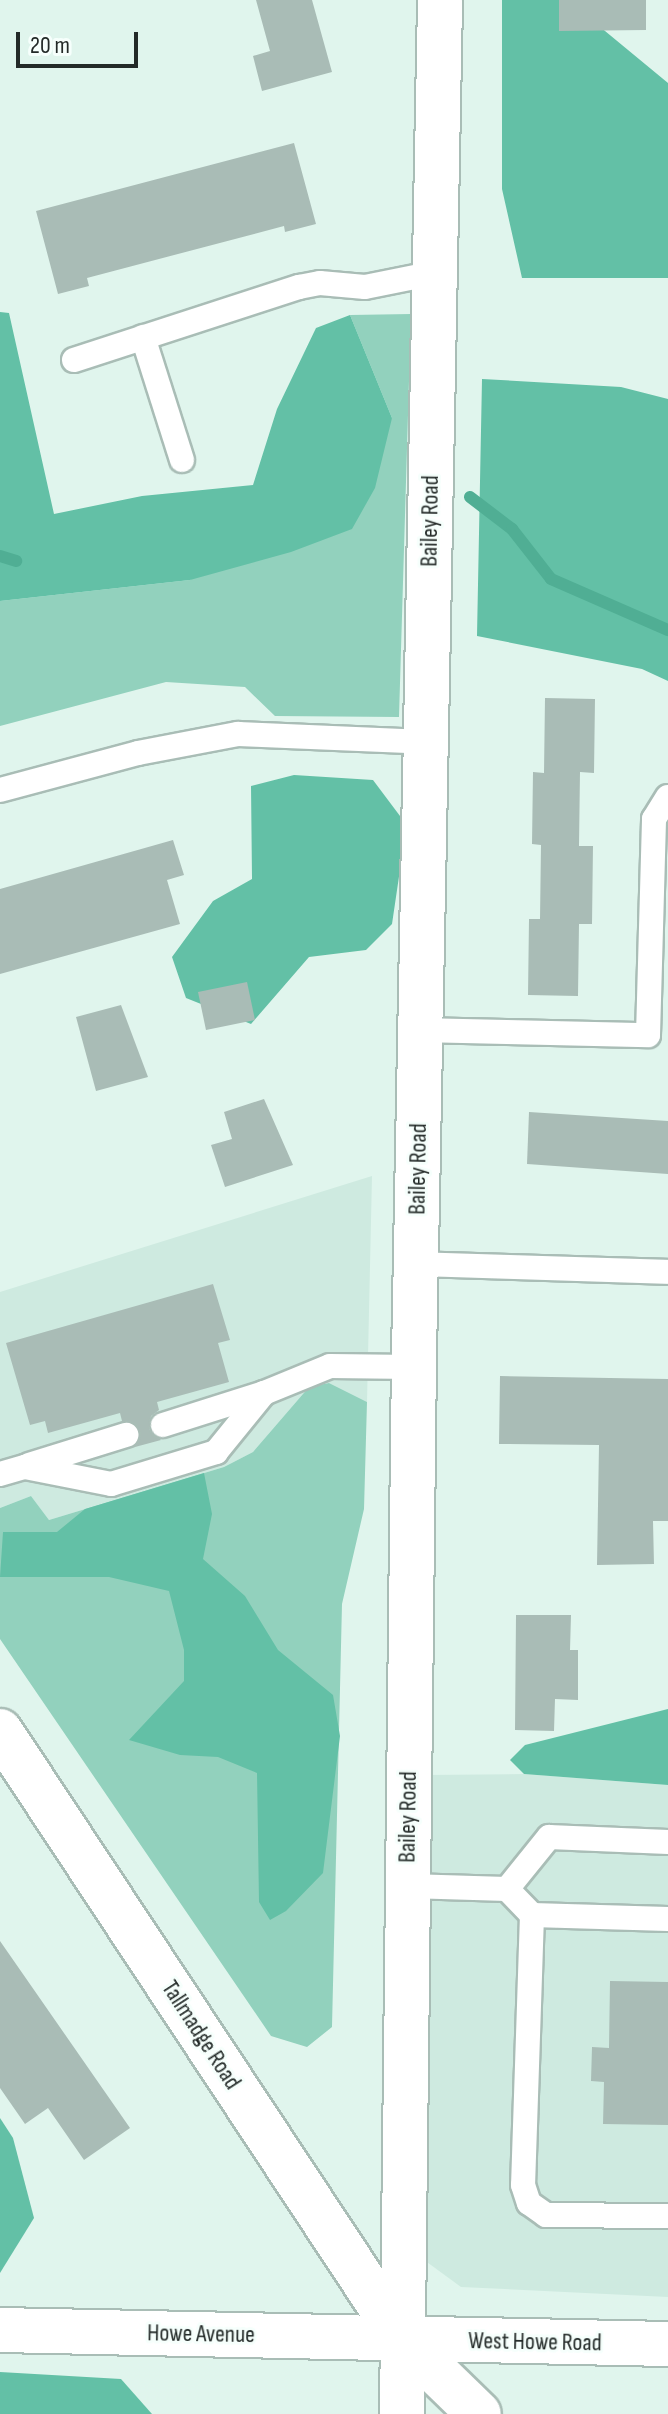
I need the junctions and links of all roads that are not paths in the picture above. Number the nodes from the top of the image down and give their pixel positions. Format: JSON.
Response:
{"nodes":[{"id":1,"x":440,"y":0,"type":"edge"},
{"id":2,"x":435,"y":273,"type":"junction"},
{"id":3,"x":143,"y":337,"type":"junction"},
{"id":4,"x":74,"y":360,"type":"dead end"},
{"id":5,"x":182,"y":460,"type":"dead end"},
{"id":6,"x":426,"y":742,"type":"junction"},
{"id":7,"x":0,"y":790,"type":"edge"},
{"id":8,"x":668,"y":797,"type":"edge"},
{"id":9,"x":420,"y":1030,"type":"junction"},
{"id":10,"x":658,"y":1035,"type":"edge"},
{"id":11,"x":416,"y":1264,"type":"junction"},
{"id":12,"x":668,"y":1272,"type":"edge"},
{"id":13,"x":414,"y":1367,"type":"junction"},
{"id":14,"x":264,"y":1393,"type":"junction"},
{"id":15,"x":163,"y":1425,"type":"dead end"},
{"id":16,"x":126,"y":1435,"type":"dead end"},
{"id":17,"x":25,"y":1467,"type":"junction"},
{"id":18,"x":0,"y":1474,"type":"edge"},
{"id":19,"x":0,"y":1731,"type":"edge"},
{"id":20,"x":668,"y":1842,"type":"edge"},
{"id":21,"x":408,"y":1886,"type":"junction"},
{"id":22,"x":507,"y":1889,"type":"junction"},
{"id":23,"x":532,"y":1915,"type":"junction"},
{"id":24,"x":668,"y":1919,"type":"edge"},
{"id":25,"x":668,"y":2216,"type":"edge"},
{"id":26,"x":0,"y":2330,"type":"edge"},
{"id":27,"x":402,"y":2339,"type":"junction"},
{"id":28,"x":668,"y":2344,"type":"edge"},
{"id":29,"x":402,"y":2414,"type":"edge"},
{"id":30,"x":479,"y":2414,"type":"edge"}],
"edges":[{"from":1,"to":2,"type":"street","name":"Bailey Road"},
{"from":2,"to":3,"type":"lane"},
{"from":2,"to":6,"type":"street","name":"Bailey Road"},
{"from":3,"to":4,"type":"lane"},
{"from":3,"to":5,"type":"lane"},
{"from":6,"to":7,"type":"lane"},
{"from":6,"to":9,"type":"street","name":"Bailey Road"},
{"from":8,"to":10,"type":"lane"},
{"from":9,"to":10,"type":"lane"},
{"from":9,"to":11,"type":"street","name":"Bailey Road"},
{"from":11,"to":12,"type":"lane"},
{"from":11,"to":13,"type":"street","name":"Bailey Road"},
{"from":13,"to":14,"type":"lane"},
{"from":13,"to":21,"type":"street","name":"Bailey Road"},
{"from":14,"to":15,"type":"lane"},
{"from":14,"to":17,"type":"lane"},
{"from":16,"to":17,"type":"lane"},
{"from":17,"to":18,"type":"lane"},
{"from":19,"to":27,"type":"street","name":"Tallmadge Road"},
{"from":20,"to":22,"type":"lane"},
{"from":21,"to":22,"type":"lane"},
{"from":21,"to":27,"type":"street","name":"Bailey Road"},
{"from":22,"to":23,"type":"lane"},
{"from":23,"to":24,"type":"lane"},
{"from":23,"to":25,"type":"lane"},
{"from":26,"to":27,"type":"street","name":"Howe Avenue"},
{"from":27,"to":28,"type":"street","name":"West Howe Road"},
{"from":27,"to":29,"type":"street","name":"Bailey Road"},
{"from":27,"to":30,"type":"street","name":"Tallmadge Road"}]}
